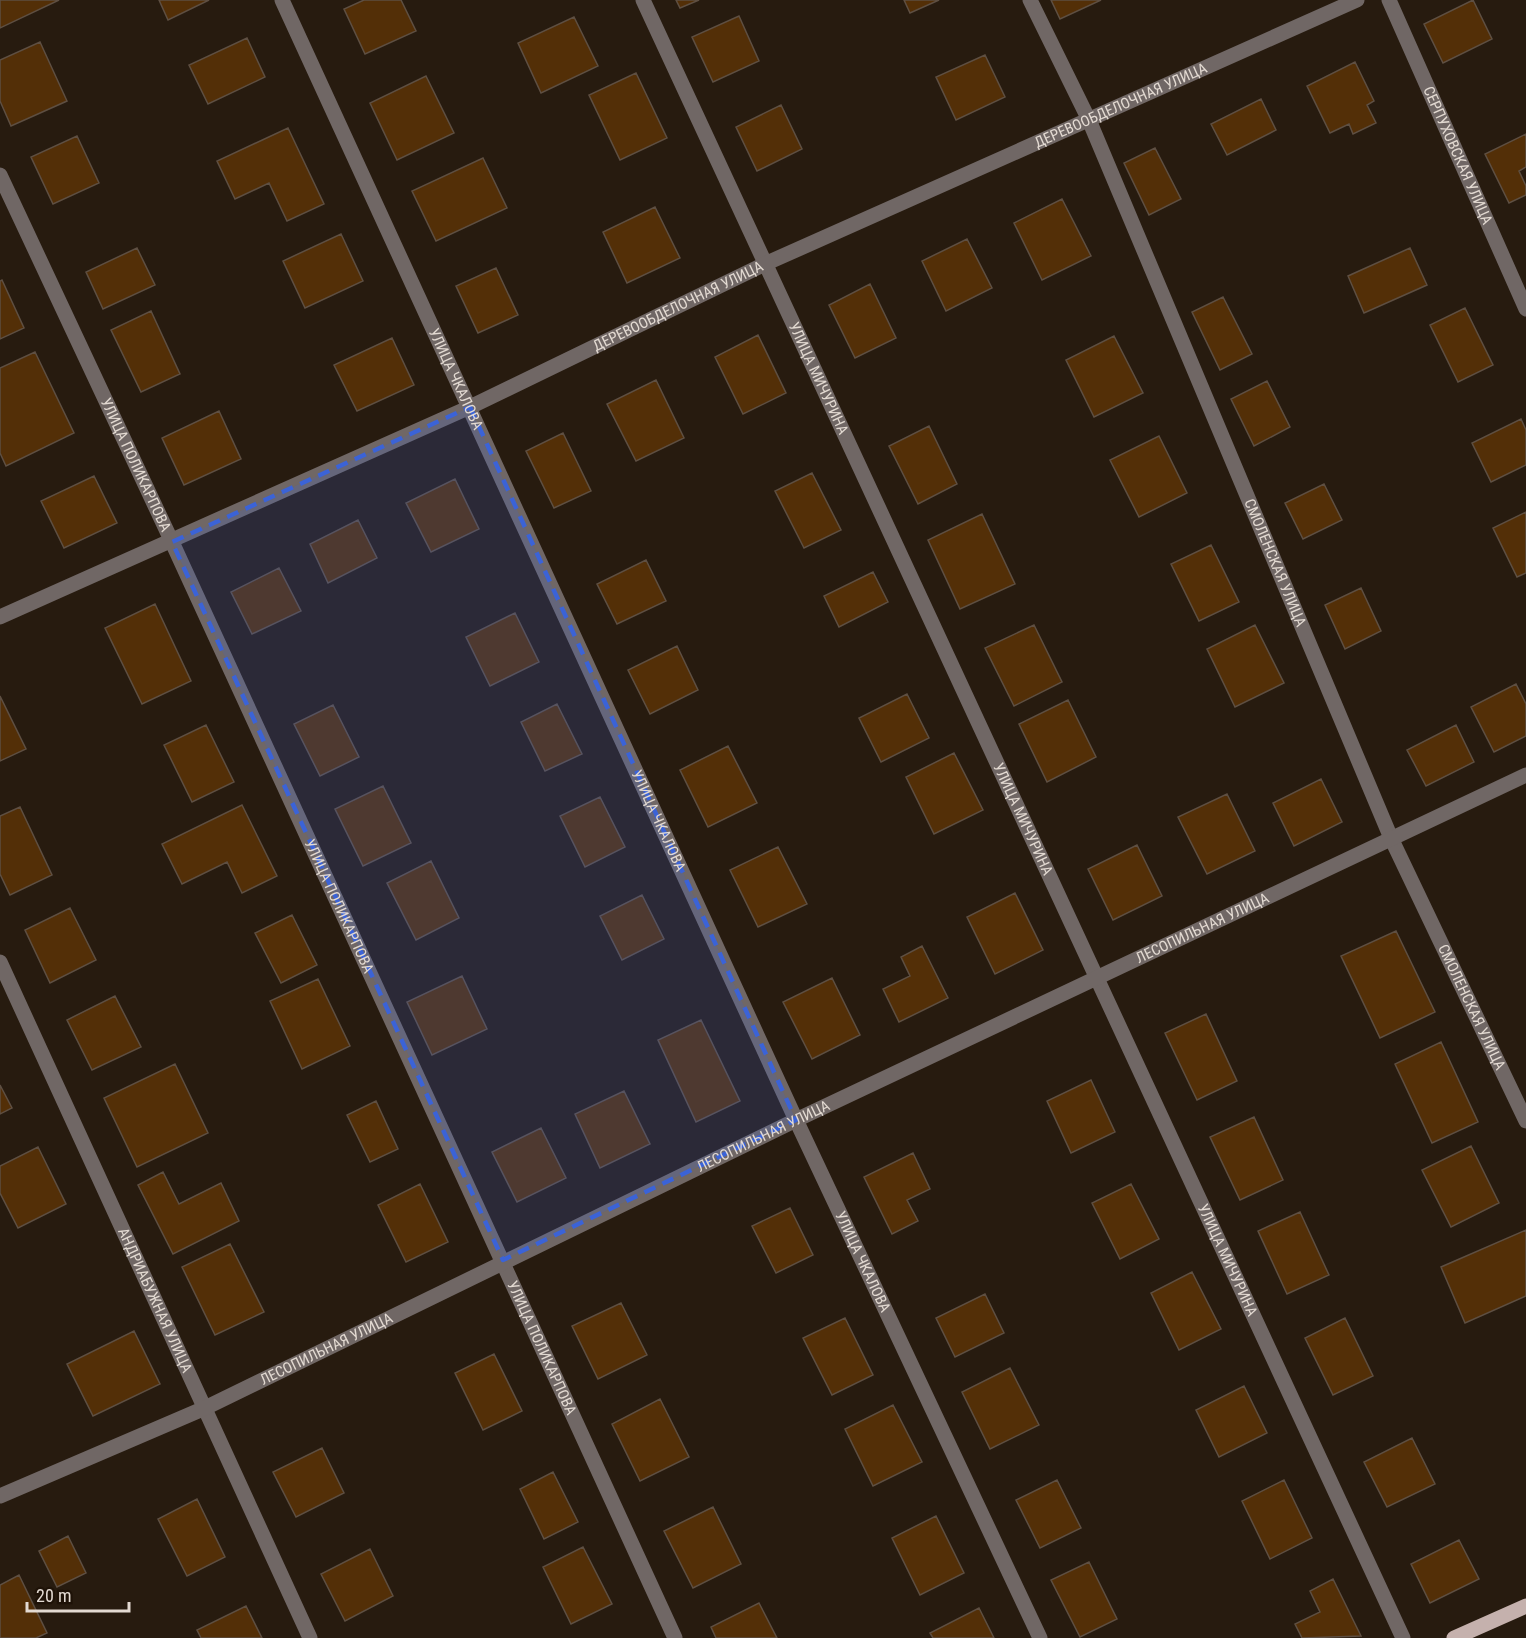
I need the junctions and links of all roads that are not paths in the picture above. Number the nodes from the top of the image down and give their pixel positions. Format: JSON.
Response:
{"nodes":[{"id":1,"x":282,"y":0,"type":"edge"},
{"id":2,"x":643,"y":0,"type":"edge"},
{"id":3,"x":1030,"y":0,"type":"edge"},
{"id":4,"x":1357,"y":0,"type":"edge"},
{"id":5,"x":1389,"y":0,"type":"edge"},
{"id":6,"x":1089,"y":120,"type":"junction"},
{"id":7,"x":0,"y":175,"type":"edge"},
{"id":8,"x":767,"y":263,"type":"junction"},
{"id":9,"x":1526,"y":309,"type":"edge"},
{"id":10,"x":470,"y":407,"type":"junction"},
{"id":11,"x":172,"y":542,"type":"junction"},
{"id":12,"x":0,"y":617,"type":"edge"},
{"id":13,"x":1526,"y":775,"type":"edge"},
{"id":14,"x":1391,"y":838,"type":"junction"},
{"id":15,"x":0,"y":962,"type":"edge"},
{"id":16,"x":1098,"y":979,"type":"junction"},
{"id":17,"x":796,"y":1120,"type":"junction"},
{"id":18,"x":1526,"y":1120,"type":"edge"},
{"id":19,"x":503,"y":1260,"type":"junction"},
{"id":20,"x":205,"y":1408,"type":"junction"},
{"id":21,"x":0,"y":1496,"type":"edge"},
{"id":22,"x":1526,"y":1606,"type":"edge"},
{"id":23,"x":310,"y":1638,"type":"edge"},
{"id":24,"x":675,"y":1638,"type":"edge"},
{"id":25,"x":1040,"y":1638,"type":"edge"},
{"id":26,"x":1404,"y":1638,"type":"edge"},
{"id":27,"x":1454,"y":1638,"type":"edge"}],
"edges":[{"from":1,"to":10,"type":"street","name":"УЛИЦА ЧКАЛОВА"},
{"from":2,"to":8,"type":"street","name":"УЛИЦА МИЧУРИНА"},
{"from":3,"to":6,"type":"street","name":"СМОЛЕНСКАЯ УЛИЦА"},
{"from":4,"to":6,"type":"street","name":"ДЕРЕВООБДЕЛОЧНАЯ УЛИЦА"},
{"from":5,"to":9,"type":"street","name":"СЕРПУХОВСКАЯ УЛИЦА"},
{"from":6,"to":8,"type":"street","name":"ДЕРЕВООБДЕЛОЧНАЯ УЛИЦА"},
{"from":6,"to":14,"type":"street","name":"СМОЛЕНСКАЯ УЛИЦА"},
{"from":7,"to":11,"type":"street","name":"УЛИЦА ПОЛИКАРПОВА"},
{"from":8,"to":10,"type":"street","name":"ДЕРЕВООБДЕЛОЧНАЯ УЛИЦА"},
{"from":8,"to":16,"type":"street","name":"УЛИЦА МИЧУРИНА"},
{"from":10,"to":11,"type":"street","name":"ДЕРЕВООБДЕЛОЧНАЯ УЛИЦА"},
{"from":10,"to":17,"type":"street","name":"УЛИЦА ЧКАЛОВА"},
{"from":11,"to":12,"type":"street","name":"ДЕРЕВООБДЕЛОЧНАЯ УЛИЦА"},
{"from":11,"to":19,"type":"street","name":"УЛИЦА ПОЛИКАРПОВА"},
{"from":13,"to":14,"type":"street","name":"ЛЕСОПИЛЬНАЯ УЛИЦА"},
{"from":14,"to":16,"type":"street","name":"ЛЕСОПИЛЬНАЯ УЛИЦА"},
{"from":14,"to":18,"type":"street","name":"СМОЛЕНСКАЯ УЛИЦА"},
{"from":15,"to":20,"type":"street","name":"АНДРИАБУЖНАЯ УЛИЦА"},
{"from":16,"to":17,"type":"street","name":"ЛЕСОПИЛЬНАЯ УЛИЦА"},
{"from":16,"to":26,"type":"street","name":"УЛИЦА МИЧУРИНА"},
{"from":17,"to":19,"type":"street","name":"ЛЕСОПИЛЬНАЯ УЛИЦА"},
{"from":17,"to":25,"type":"street","name":"УЛИЦА ЧКАЛОВА"},
{"from":19,"to":20,"type":"street","name":"ЛЕСОПИЛЬНАЯ УЛИЦА"},
{"from":19,"to":24,"type":"street","name":"УЛИЦА ПОЛИКАРПОВА"},
{"from":20,"to":21,"type":"street","name":"ЛЕСОПИЛЬНАЯ УЛИЦА"},
{"from":20,"to":23,"type":"street","name":"АНДРИАБУЖНАЯ УЛИЦА"},
{"from":22,"to":27,"type":"main road"}]}
